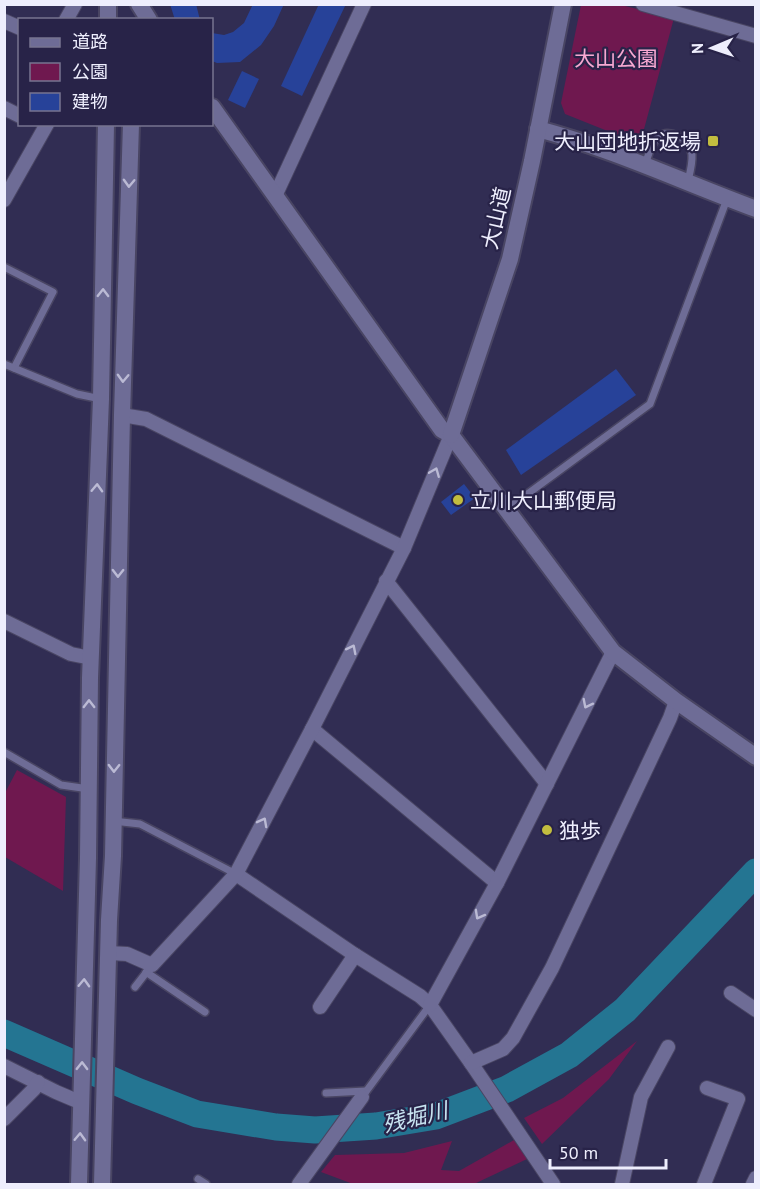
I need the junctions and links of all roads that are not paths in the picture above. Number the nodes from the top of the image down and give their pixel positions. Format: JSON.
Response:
{"nodes":[{"id":1,"x":75,"y":4,"type":"edge"},
{"id":2,"x":137,"y":4,"type":"edge"},
{"id":3,"x":364,"y":4,"type":"edge"},
{"id":4,"x":563,"y":4,"type":"edge"},
{"id":5,"x":643,"y":4,"type":"edge"},
{"id":6,"x":67,"y":18,"type":"edge"},
{"id":7,"x":148,"y":18,"type":"edge"},
{"id":8,"x":4,"y":21,"type":"edge"},
{"id":9,"x":18,"y":27,"type":"edge"},
{"id":10,"x":756,"y":36,"type":"edge"},
{"id":11,"x":213,"y":107,"type":"edge"},
{"id":12,"x":4,"y":108,"type":"edge"},
{"id":13,"x":18,"y":115,"type":"edge"},
{"id":14,"x":42,"y":126,"type":"edge"},
{"id":15,"x":106,"y":126,"type":"edge"},
{"id":16,"x":131,"y":126,"type":"edge"},
{"id":17,"x":538,"y":129,"type":"junction"},
{"id":18,"x":645,"y":165,"type":"junction"},
{"id":19,"x":687,"y":183,"type":"junction"},
{"id":20,"x":275,"y":196,"type":"junction"},
{"id":21,"x":727,"y":199,"type":"junction"},
{"id":22,"x":4,"y":200,"type":"edge"},
{"id":23,"x":756,"y":209,"type":"edge"},
{"id":24,"x":4,"y":267,"type":"edge"},
{"id":25,"x":4,"y":364,"type":"edge"},
{"id":26,"x":14,"y":368,"type":"junction"},
{"id":27,"x":100,"y":399,"type":"junction"},
{"id":28,"x":122,"y":415,"type":"junction"},
{"id":29,"x":451,"y":435,"type":"junction"},
{"id":30,"x":507,"y":509,"type":"junction"},
{"id":31,"x":404,"y":548,"type":"junction"},
{"id":32,"x":386,"y":581,"type":"junction"},
{"id":33,"x":4,"y":621,"type":"edge"},
{"id":34,"x":613,"y":652,"type":"junction"},
{"id":35,"x":91,"y":658,"type":"junction"},
{"id":36,"x":90,"y":678,"type":"junction"},
{"id":37,"x":116,"y":694,"type":"junction"},
{"id":38,"x":676,"y":701,"type":"junction"},
{"id":39,"x":312,"y":729,"type":"junction"},
{"id":40,"x":4,"y":752,"type":"edge"},
{"id":41,"x":756,"y":757,"type":"edge"},
{"id":42,"x":547,"y":784,"type":"junction"},
{"id":43,"x":89,"y":789,"type":"junction"},
{"id":44,"x":113,"y":821,"type":"junction"},
{"id":45,"x":113,"y":855,"type":"junction"},
{"id":46,"x":88,"y":858,"type":"junction"},
{"id":47,"x":236,"y":874,"type":"junction"},
{"id":48,"x":497,"y":883,"type":"junction"},
{"id":49,"x":109,"y":952,"type":"junction"},
{"id":50,"x":355,"y":955,"type":"junction"},
{"id":51,"x":149,"y":969,"type":"junction"},
{"id":52,"x":135,"y":987,"type":"dead end"},
{"id":53,"x":731,"y":993,"type":"dead end"},
{"id":54,"x":429,"y":1005,"type":"junction"},
{"id":55,"x":320,"y":1007,"type":"dead end"},
{"id":56,"x":755,"y":1009,"type":"edge"},
{"id":57,"x":205,"y":1012,"type":"dead end"},
{"id":58,"x":668,"y":1047,"type":"dead end"},
{"id":59,"x":4,"y":1066,"type":"edge"},
{"id":60,"x":473,"y":1067,"type":"junction"},
{"id":61,"x":38,"y":1082,"type":"junction"},
{"id":62,"x":707,"y":1088,"type":"dead end"},
{"id":63,"x":326,"y":1093,"type":"dead end"},
{"id":64,"x":364,"y":1094,"type":"junction"},
{"id":65,"x":82,"y":1096,"type":"junction"},
{"id":66,"x":4,"y":1119,"type":"edge"},
{"id":67,"x":198,"y":1179,"type":"dead end"},
{"id":68,"x":756,"y":1179,"type":"edge"},
{"id":69,"x":79,"y":1185,"type":"edge"},
{"id":70,"x":102,"y":1185,"type":"edge"},
{"id":71,"x":206,"y":1185,"type":"edge"},
{"id":72,"x":299,"y":1185,"type":"edge"},
{"id":73,"x":553,"y":1185,"type":"edge"},
{"id":74,"x":622,"y":1185,"type":"edge"},
{"id":75,"x":705,"y":1185,"type":"edge"},
{"id":76,"x":753,"y":1185,"type":"edge"}],
"edges":[{"from":1,"to":6,"type":"street"},
{"from":2,"to":7,"type":"street"},
{"from":3,"to":20,"type":"street"},
{"from":4,"to":17,"type":"street","name":"大山道"},
{"from":5,"to":10,"type":"street"},
{"from":8,"to":9,"type":"street"},
{"from":11,"to":20,"type":"street"},
{"from":12,"to":13,"type":"street"},
{"from":14,"to":22,"type":"street"},
{"from":27,"to":15,"type":"street","one_way":true},
{"from":16,"to":28,"type":"street","one_way":true},
{"from":17,"to":18,"type":"street"},
{"from":17,"to":29,"type":"street","name":"大山道"},
{"from":18,"to":19,"type":"street"},
{"from":18,"to":19,"type":"lane"},
{"from":19,"to":21,"type":"street"},
{"from":20,"to":29,"type":"street"},
{"from":21,"to":23,"type":"street"},
{"from":21,"to":30,"type":"lane"},
{"from":24,"to":26,"type":"lane"},
{"from":25,"to":26,"type":"lane"},
{"from":26,"to":27,"type":"lane"},
{"from":35,"to":27,"type":"street","one_way":true},
{"from":28,"to":31,"type":"street"},
{"from":28,"to":37,"type":"street","one_way":true},
{"from":29,"to":30,"type":"street"},
{"from":31,"to":29,"type":"street","one_way":true},
{"from":30,"to":34,"type":"street"},
{"from":31,"to":32,"type":"street"},
{"from":39,"to":32,"type":"street","one_way":true},
{"from":32,"to":42,"type":"street"},
{"from":33,"to":35,"type":"street"},
{"from":34,"to":38,"type":"street"},
{"from":34,"to":42,"type":"street","one_way":true},
{"from":35,"to":36,"type":"street"},
{"from":36,"to":37,"type":"street"},
{"from":43,"to":36,"type":"street","one_way":true},
{"from":37,"to":44,"type":"street","one_way":true},
{"from":38,"to":41,"type":"street"},
{"from":38,"to":60,"type":"street"},
{"from":47,"to":39,"type":"street","one_way":true},
{"from":39,"to":48,"type":"street"},
{"from":40,"to":43,"type":"lane"},
{"from":42,"to":48,"type":"street"},
{"from":43,"to":46,"type":"street"},
{"from":44,"to":45,"type":"street"},
{"from":44,"to":47,"type":"lane"},
{"from":45,"to":46,"type":"street"},
{"from":45,"to":49,"type":"street"},
{"from":65,"to":46,"type":"street","one_way":true},
{"from":47,"to":50,"type":"street"},
{"from":47,"to":51,"type":"street"},
{"from":48,"to":54,"type":"street","one_way":true},
{"from":49,"to":51,"type":"street"},
{"from":49,"to":70,"type":"street"},
{"from":50,"to":54,"type":"street"},
{"from":50,"to":55,"type":"street"},
{"from":51,"to":52,"type":"lane"},
{"from":51,"to":57,"type":"lane"},
{"from":53,"to":56,"type":"street"},
{"from":54,"to":60,"type":"street"},
{"from":54,"to":64,"type":"lane"},
{"from":58,"to":74,"type":"street"},
{"from":59,"to":61,"type":"street"},
{"from":60,"to":73,"type":"street"},
{"from":61,"to":65,"type":"street"},
{"from":61,"to":66,"type":"street"},
{"from":62,"to":75,"type":"street"},
{"from":63,"to":64,"type":"lane"},
{"from":64,"to":72,"type":"street"},
{"from":69,"to":65,"type":"street","one_way":true},
{"from":67,"to":71,"type":"lane"},
{"from":68,"to":76,"type":"street"}]}
